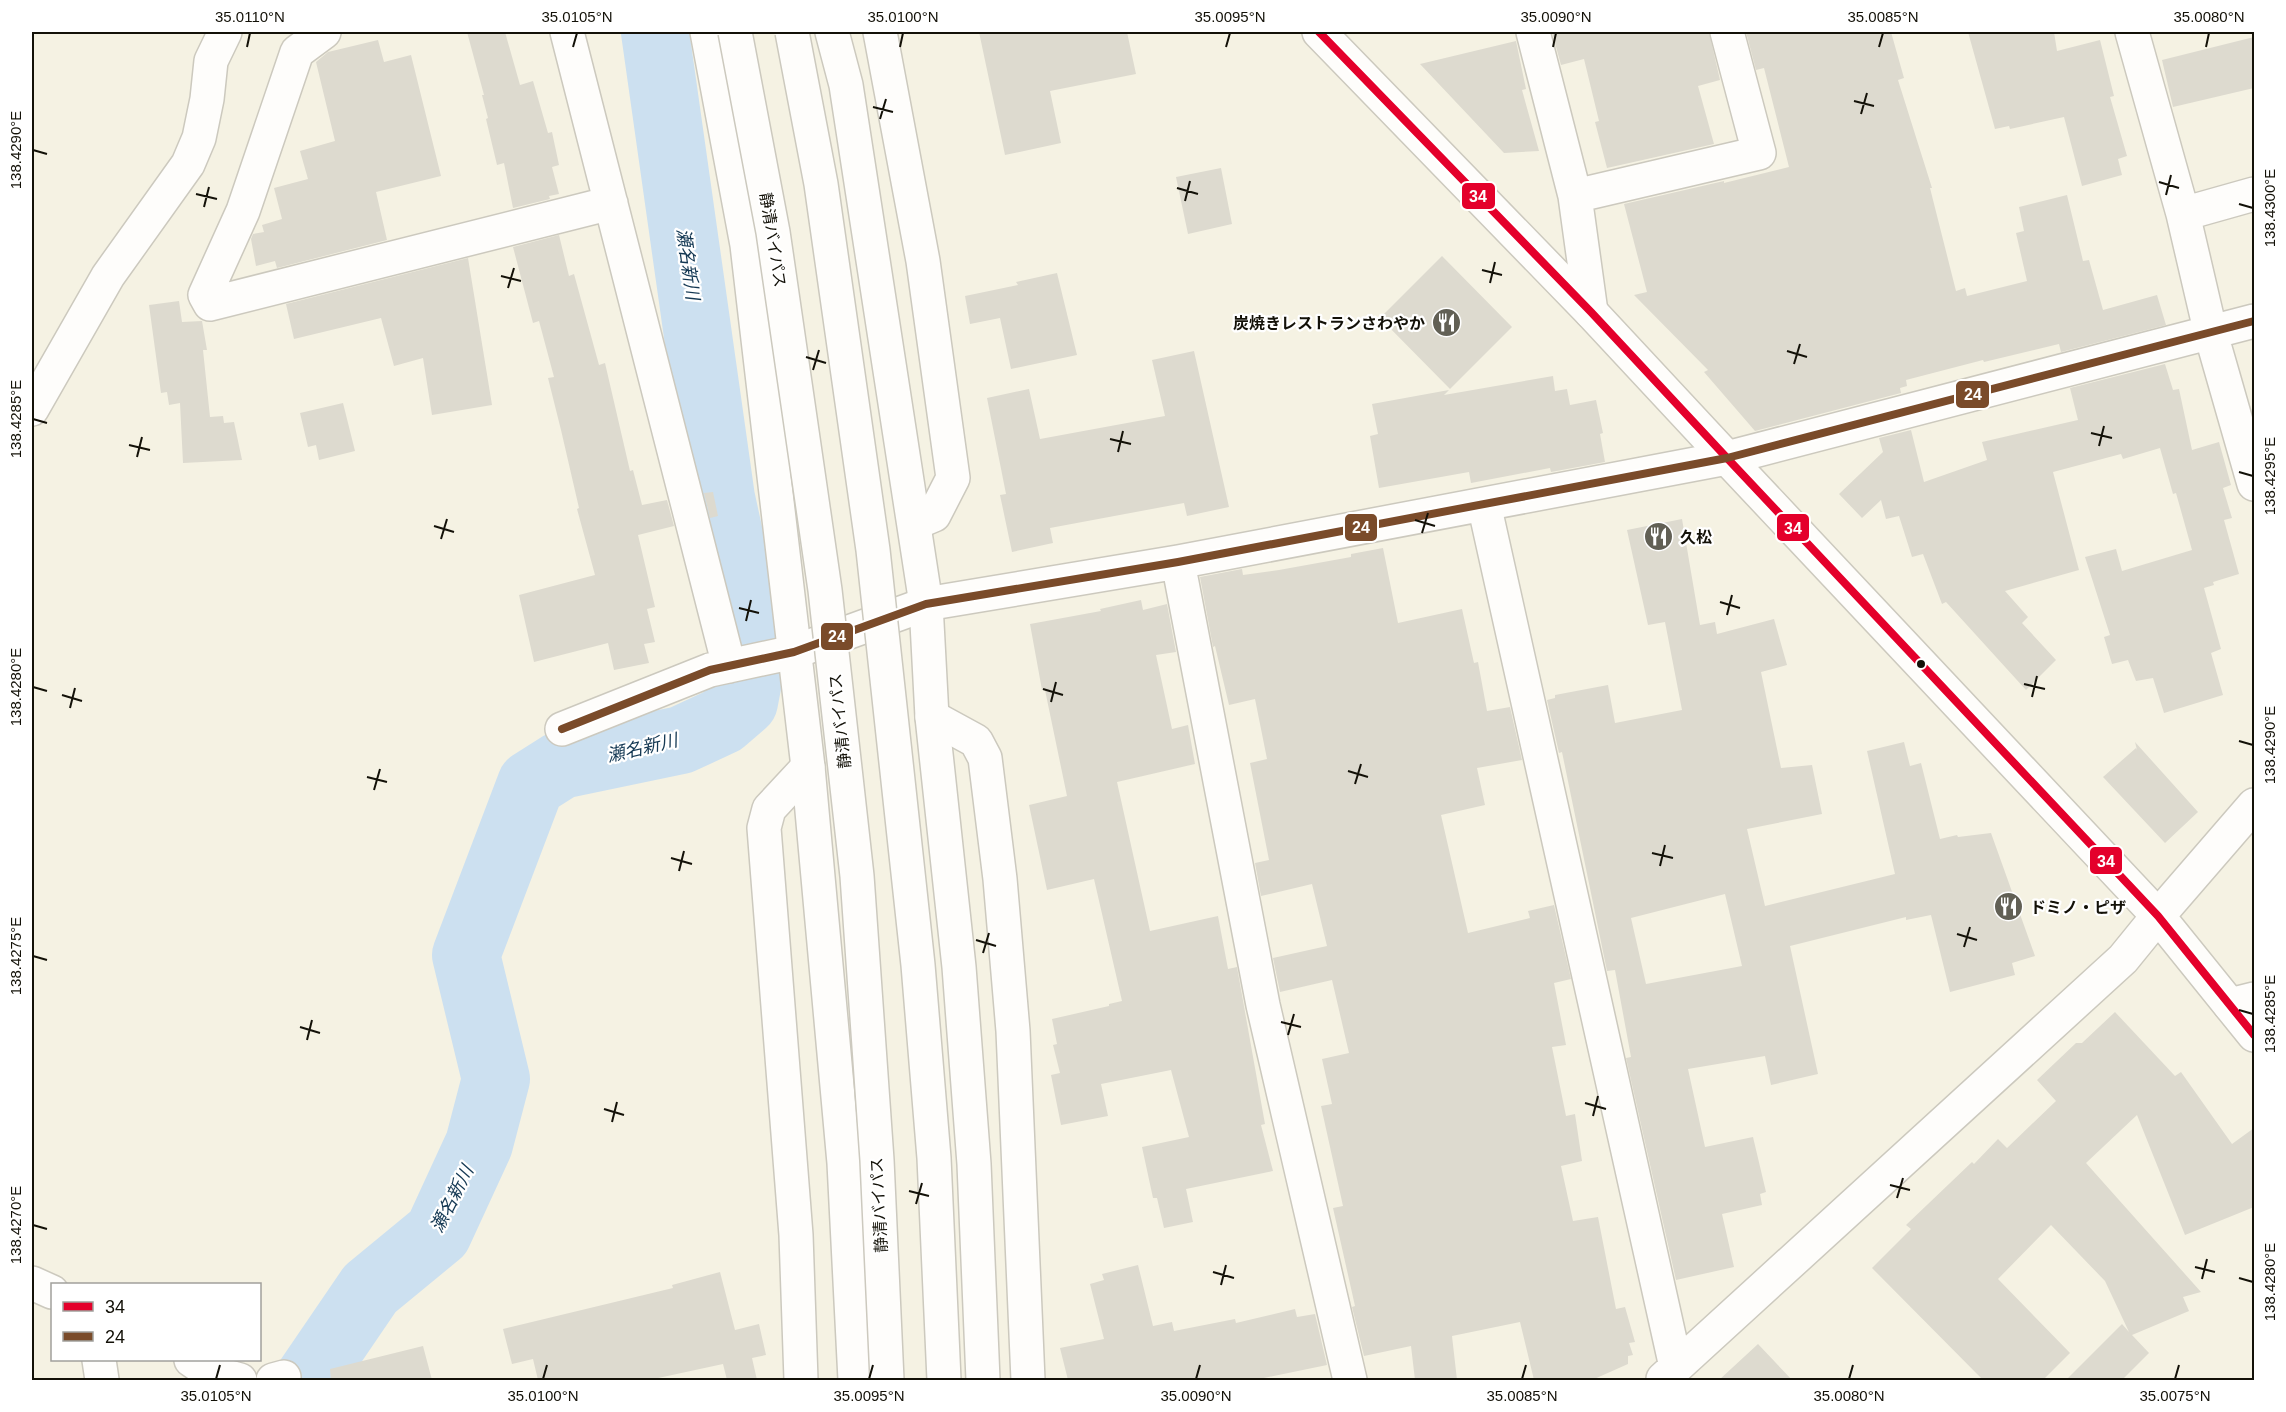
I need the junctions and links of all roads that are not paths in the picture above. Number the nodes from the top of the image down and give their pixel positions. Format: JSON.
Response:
{"nodes":[{"id":1,"x":225,"y":32,"type":"edge"},
{"id":2,"x":324,"y":32,"type":"edge"},
{"id":3,"x":567,"y":32,"type":"edge"},
{"id":4,"x":707,"y":32,"type":"edge"},
{"id":5,"x":735,"y":32,"type":"edge"},
{"id":6,"x":792,"y":32,"type":"edge"},
{"id":7,"x":832,"y":32,"type":"edge"},
{"id":8,"x":880,"y":32,"type":"edge"},
{"id":9,"x":1319,"y":32,"type":"edge"},
{"id":10,"x":1533,"y":32,"type":"edge"},
{"id":11,"x":1727,"y":32,"type":"edge"},
{"id":12,"x":2132,"y":32,"type":"edge"},
{"id":13,"x":2254,"y":195,"type":"edge"},
{"id":14,"x":1575,"y":196,"type":"junction"},
{"id":15,"x":611,"y":203,"type":"junction"},
{"id":16,"x":2183,"y":214,"type":"junction"},
{"id":17,"x":1591,"y":312,"type":"junction"},
{"id":18,"x":2254,"y":321,"type":"edge"},
{"id":19,"x":2211,"y":334,"type":"junction"},
{"id":20,"x":32,"y":409,"type":"edge"},
{"id":21,"x":1726,"y":458,"type":"junction"},
{"id":22,"x":2254,"y":484,"type":"edge"},
{"id":23,"x":1484,"y":504,"type":"junction"},
{"id":24,"x":915,"y":523,"type":"junction"},
{"id":25,"x":1178,"y":562,"type":"junction"},
{"id":26,"x":926,"y":604,"type":"junction"},
{"id":27,"x":794,"y":652,"type":"junction"},
{"id":28,"x":729,"y":666,"type":"junction"},
{"id":29,"x":932,"y":717,"type":"junction"},
{"id":30,"x":562,"y":729,"type":"dead end"},
{"id":31,"x":808,"y":767,"type":"junction"},
{"id":32,"x":2254,"y":805,"type":"edge"},
{"id":33,"x":2158,"y":916,"type":"junction"},
{"id":34,"x":2242,"y":1002,"type":"edge"},
{"id":35,"x":2254,"y":1035,"type":"edge"},
{"id":36,"x":32,"y":1283,"type":"edge"},
{"id":37,"x":51,"y":1292,"type":"edge"},
{"id":38,"x":99,"y":1361,"type":"edge"},
{"id":39,"x":194,"y":1361,"type":"edge"},
{"id":40,"x":1669,"y":1374,"type":"edge"},
{"id":41,"x":102,"y":1380,"type":"edge"},
{"id":42,"x":240,"y":1380,"type":"edge"},
{"id":43,"x":801,"y":1380,"type":"edge"},
{"id":44,"x":855,"y":1380,"type":"edge"},
{"id":45,"x":887,"y":1380,"type":"edge"},
{"id":46,"x":944,"y":1380,"type":"edge"},
{"id":47,"x":983,"y":1380,"type":"edge"},
{"id":48,"x":1028,"y":1380,"type":"edge"},
{"id":49,"x":1349,"y":1380,"type":"edge"}],
"edges":[{"from":1,"to":20,"type":"main road"},
{"from":2,"to":15,"type":"main road"},
{"from":3,"to":15,"type":"main road"},
{"from":4,"to":27,"type":"main road"},
{"from":5,"to":45,"type":"main road","name":"静清バイパス","bridge":true},
{"from":6,"to":46,"type":"main road","bridge":true},
{"from":7,"to":24,"type":"main road"},
{"from":8,"to":24,"type":"main road"},
{"from":9,"to":17,"type":"main road"},
{"from":10,"to":14,"type":"main road"},
{"from":11,"to":14,"type":"main road"},
{"from":12,"to":16,"type":"main road"},
{"from":13,"to":16,"type":"main road"},
{"from":14,"to":17,"type":"main road"},
{"from":15,"to":28,"type":"main road"},
{"from":16,"to":19,"type":"main road"},
{"from":17,"to":21,"type":"main road"},
{"from":18,"to":19,"type":"main road"},
{"from":19,"to":21,"type":"main road"},
{"from":19,"to":22,"type":"main road"},
{"from":21,"to":23,"type":"main road"},
{"from":21,"to":33,"type":"main road"},
{"from":23,"to":25,"type":"main road"},
{"from":23,"to":40,"type":"main road"},
{"from":24,"to":26,"type":"main road"},
{"from":25,"to":26,"type":"main road"},
{"from":25,"to":49,"type":"main road"},
{"from":26,"to":27,"type":"main road"},
{"from":26,"to":29,"type":"main road"},
{"from":27,"to":28,"type":"main road"},
{"from":27,"to":31,"type":"main road"},
{"from":28,"to":30,"type":"main road"},
{"from":29,"to":47,"type":"main road"},
{"from":29,"to":48,"type":"main road"},
{"from":31,"to":43,"type":"main road"},
{"from":31,"to":44,"type":"main road"},
{"from":32,"to":33,"type":"main road"},
{"from":33,"to":34,"type":"main road"},
{"from":33,"to":40,"type":"main road"},
{"from":34,"to":35,"type":"main road"},
{"from":36,"to":37,"type":"main road"},
{"from":38,"to":41,"type":"main road"},
{"from":39,"to":42,"type":"main road"}]}
